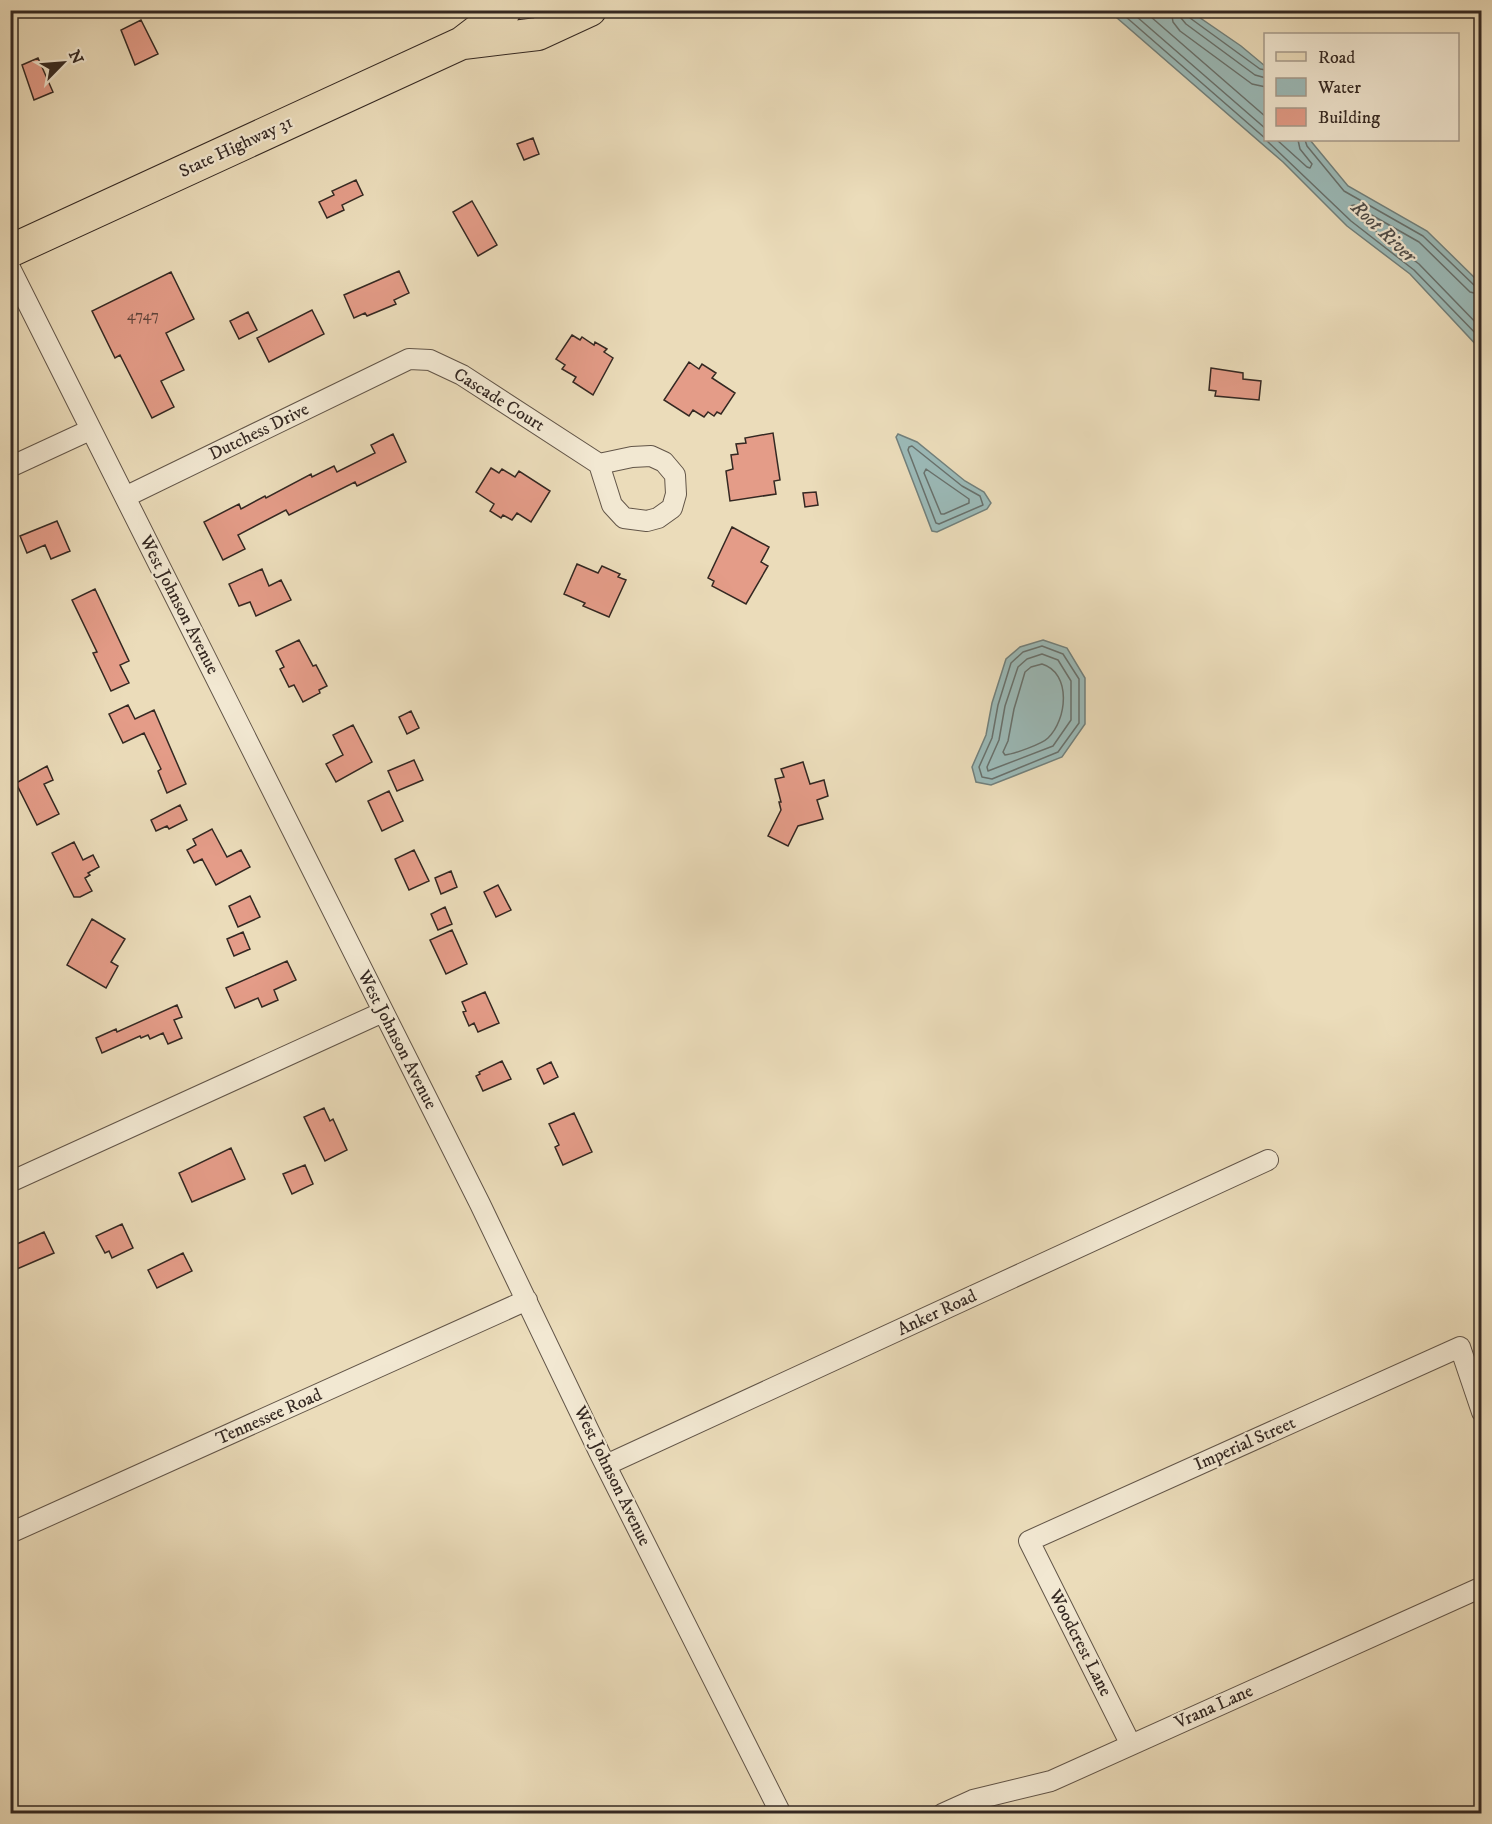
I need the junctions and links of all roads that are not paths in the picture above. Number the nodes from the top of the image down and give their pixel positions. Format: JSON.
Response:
{"nodes":[{"id":1,"x":505,"y":10,"type":"edge"},
{"id":2,"x":590,"y":10,"type":"edge"},
{"id":3,"x":462,"y":44,"type":"junction"},
{"id":4,"x":10,"y":251,"type":"edge"},
{"id":5,"x":10,"y":268,"type":"edge"},
{"id":6,"x":392,"y":366,"type":"joint"},
{"id":7,"x":90,"y":430,"type":"junction"},
{"id":8,"x":599,"y":464,"type":"dead end"},
{"id":9,"x":10,"y":467,"type":"edge"},
{"id":10,"x":125,"y":497,"type":"junction"},
{"id":11,"x":383,"y":1012,"type":"junction"},
{"id":12,"x":1268,"y":1160,"type":"dead end"},
{"id":13,"x":10,"y":1182,"type":"edge"},
{"id":14,"x":527,"y":1300,"type":"junction"},
{"id":15,"x":1482,"y":1412,"type":"edge"},
{"id":16,"x":606,"y":1465,"type":"junction"},
{"id":17,"x":10,"y":1533,"type":"edge"},
{"id":18,"x":1029,"y":1541,"type":"joint"},
{"id":19,"x":1482,"y":1587,"type":"edge"},
{"id":20,"x":1131,"y":1745,"type":"junction"},
{"id":21,"x":781,"y":1814,"type":"edge"},
{"id":22,"x":942,"y":1814,"type":"edge"}],
"edges":[{"from":1,"to":3,"type":"main road","name":"State Highway 31"},
{"from":2,"to":3,"type":"main road","name":"State Highway 31"},
{"from":3,"to":4,"type":"main road","name":"State Highway 31"},
{"from":5,"to":7,"type":"street","name":"West Johnson Avenue"},
{"from":6,"to":8,"type":"street","name":"Cascade Court"},
{"from":6,"to":10,"type":"street","name":"Dutchess Drive"},
{"from":7,"to":9,"type":"street"},
{"from":7,"to":10,"type":"street","name":"West Johnson Avenue"},
{"from":10,"to":11,"type":"street","name":"West Johnson Avenue"},
{"from":11,"to":13,"type":"street"},
{"from":11,"to":14,"type":"street","name":"West Johnson Avenue"},
{"from":12,"to":16,"type":"street","name":"Anker Road"},
{"from":14,"to":16,"type":"street","name":"West Johnson Avenue"},
{"from":14,"to":17,"type":"street","name":"Tennessee Road"},
{"from":15,"to":18,"type":"street","name":"Imperial Street"},
{"from":16,"to":21,"type":"street","name":"West Johnson Avenue"},
{"from":18,"to":20,"type":"street","name":"Woodcrest Lane"},
{"from":19,"to":20,"type":"street","name":"Vrana Lane"},
{"from":20,"to":22,"type":"street","name":"Vrana Lane"}]}
